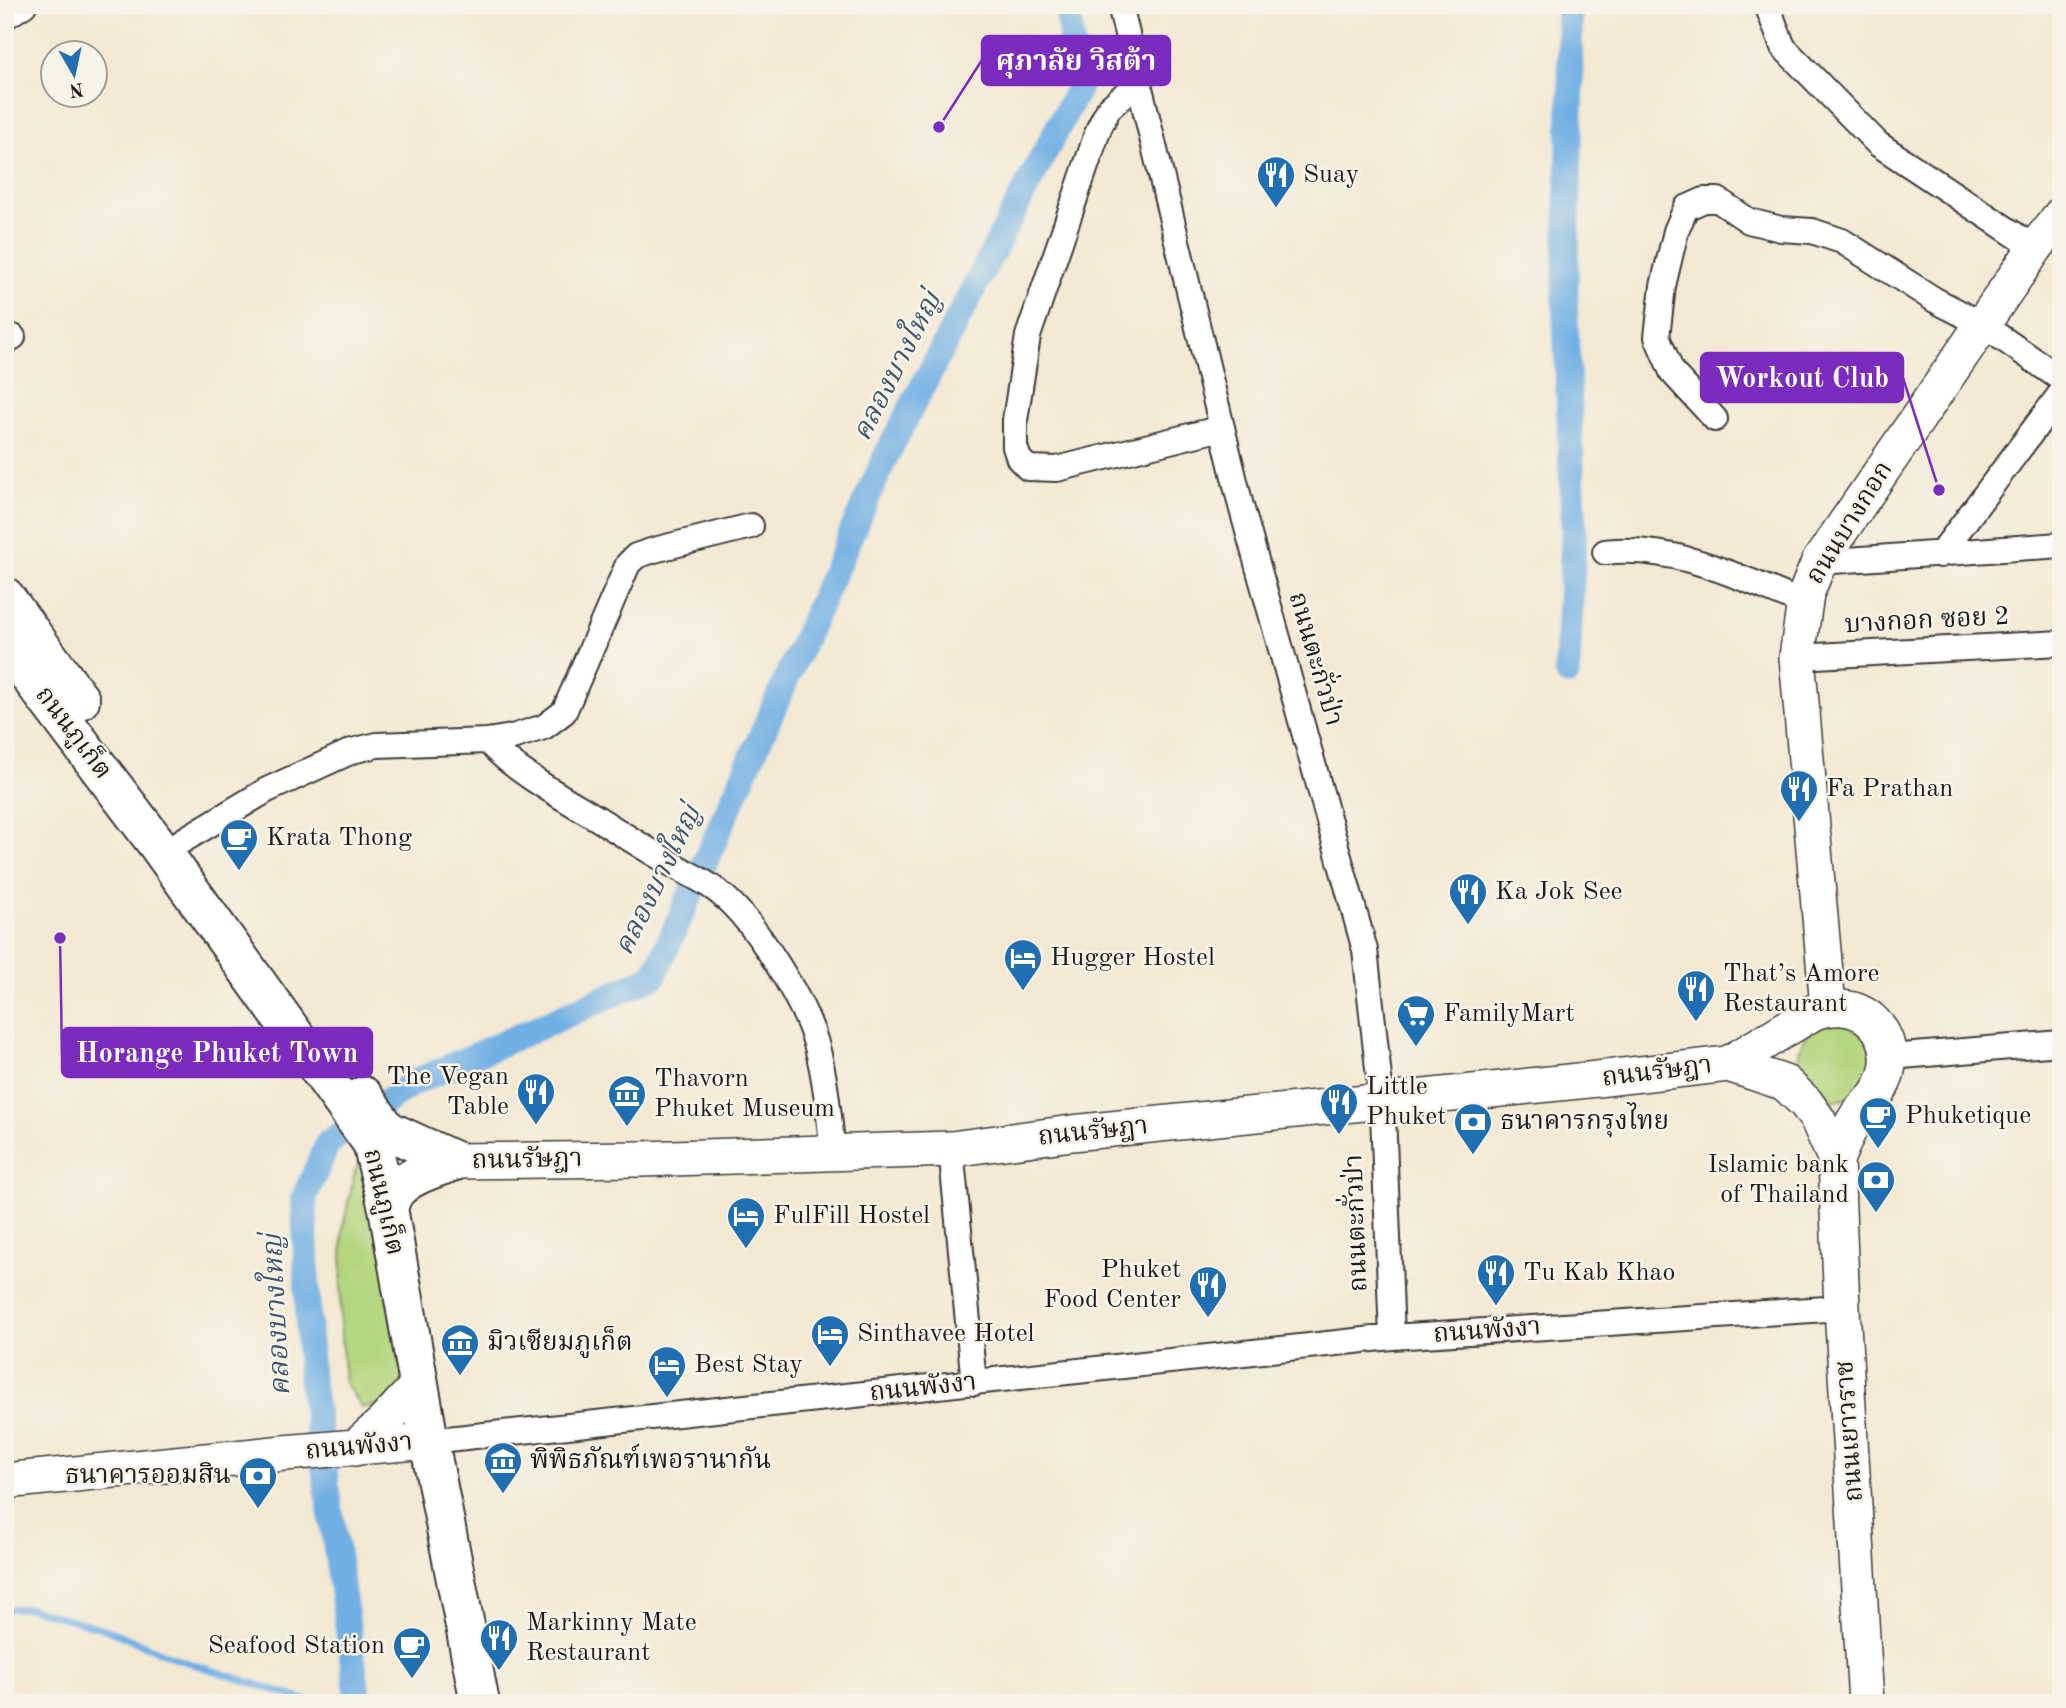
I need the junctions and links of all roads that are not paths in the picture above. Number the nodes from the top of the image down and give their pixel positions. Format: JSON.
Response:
{"nodes":[{"id":1,"x":23,"y":5,"type":"edge"},
{"id":2,"x":1120,"y":5,"type":"edge"},
{"id":3,"x":1768,"y":5,"type":"edge"},
{"id":4,"x":5,"y":17,"type":"edge"},
{"id":5,"x":1139,"y":82,"type":"junction"},
{"id":6,"x":2061,"y":215,"type":"edge"},
{"id":7,"x":2035,"y":248,"type":"junction"},
{"id":8,"x":1983,"y":324,"type":"junction"},
{"id":9,"x":2061,"y":379,"type":"edge"},
{"id":10,"x":2061,"y":393,"type":"edge"},
{"id":11,"x":1714,"y":419,"type":"dead end"},
{"id":12,"x":1223,"y":428,"type":"junction"},
{"id":13,"x":751,"y":526,"type":"dead end"},
{"id":14,"x":2061,"y":545,"type":"edge"},
{"id":15,"x":1605,"y":552,"type":"dead end"},
{"id":16,"x":1940,"y":555,"type":"junction"},
{"id":17,"x":1819,"y":562,"type":"junction"},
{"id":18,"x":5,"y":597,"type":"edge"},
{"id":19,"x":1805,"y":604,"type":"junction"},
{"id":20,"x":2061,"y":643,"type":"edge"},
{"id":21,"x":25,"y":656,"type":"edge"},
{"id":22,"x":1797,"y":657,"type":"junction"},
{"id":23,"x":487,"y":741,"type":"junction"},
{"id":24,"x":173,"y":847,"type":"junction"},
{"id":25,"x":1828,"y":1007,"type":"junction"},
{"id":26,"x":2061,"y":1043,"type":"edge"},
{"id":27,"x":1889,"y":1058,"type":"junction"},
{"id":28,"x":1728,"y":1064,"type":"junction"},
{"id":29,"x":1381,"y":1103,"type":"junction"},
{"id":30,"x":380,"y":1137,"type":"junction"},
{"id":31,"x":950,"y":1149,"type":"junction"},
{"id":32,"x":833,"y":1152,"type":"junction"},
{"id":33,"x":1836,"y":1160,"type":"junction"},
{"id":34,"x":455,"y":1161,"type":"junction"},
{"id":35,"x":388,"y":1208,"type":"junction"},
{"id":36,"x":1842,"y":1308,"type":"junction"},
{"id":37,"x":1392,"y":1337,"type":"junction"},
{"id":38,"x":974,"y":1383,"type":"junction"},
{"id":39,"x":419,"y":1384,"type":"junction"},
{"id":40,"x":429,"y":1441,"type":"junction"},
{"id":41,"x":355,"y":1448,"type":"junction"},
{"id":42,"x":5,"y":1481,"type":"edge"},
{"id":43,"x":480,"y":1703,"type":"edge"},
{"id":44,"x":1866,"y":1703,"type":"edge"}],
"edges":[{"from":1,"to":4,"type":"street"},
{"from":2,"to":5,"type":"street","name":"ถนนตะกั่วป่า"},
{"from":3,"to":7,"type":"street"},
{"from":5,"to":12,"type":"street","name":"ถนนตะกั่วป่า"},
{"from":5,"to":12,"type":"street"},
{"from":6,"to":7,"type":"street","name":"ถนนบางกอก"},
{"from":7,"to":8,"type":"street","name":"ถนนบางกอก"},
{"from":8,"to":9,"type":"street"},
{"from":8,"to":11,"type":"street"},
{"from":8,"to":17,"type":"street","name":"ถนนบางกอก"},
{"from":10,"to":16,"type":"street"},
{"from":12,"to":29,"type":"street","name":"ถนนตะกั่วป่า"},
{"from":13,"to":23,"type":"street"},
{"from":14,"to":16,"type":"street"},
{"from":15,"to":19,"type":"street"},
{"from":16,"to":17,"type":"street"},
{"from":17,"to":19,"type":"street","name":"ถนนบางกอก"},
{"from":18,"to":21,"type":"main road","name":"ถนนภูเก็ต"},
{"from":19,"to":22,"type":"street","name":"ถนนบางกอก"},
{"from":20,"to":22,"type":"street","name":"บางกอก ซอย 2"},
{"from":21,"to":24,"type":"main road","name":"ถนนภูเก็ต"},
{"from":22,"to":25,"type":"street","name":"ถนนบางกอก"},
{"from":23,"to":24,"type":"street"},
{"from":23,"to":32,"type":"street"},
{"from":24,"to":30,"type":"main road","name":"ถนนภูเก็ต"},
{"from":25,"to":27,"type":"street"},
{"from":25,"to":28,"type":"street"},
{"from":26,"to":27,"type":"street"},
{"from":27,"to":33,"type":"street"},
{"from":28,"to":29,"type":"street","name":"ถนนรัษฎา"},
{"from":28,"to":33,"type":"street"},
{"from":29,"to":31,"type":"street","name":"ถนนรัษฎา"},
{"from":29,"to":37,"type":"street","name":"ถนนตะกั่วป่า"},
{"from":30,"to":34,"type":"main road","name":"ถนนรัษฎา"},
{"from":30,"to":35,"type":"main road","name":"ถนนภูเก็ต"},
{"from":31,"to":32,"type":"street","name":"ถนนรัษฎา"},
{"from":31,"to":38,"type":"street"},
{"from":32,"to":34,"type":"street","name":"ถนนรัษฎา"},
{"from":33,"to":36,"type":"street","name":"ถนนเยาวราช"},
{"from":34,"to":35,"type":"main road","name":"ถนนรัษฎา"},
{"from":35,"to":39,"type":"main road","name":"ถนนภูเก็ต"},
{"from":36,"to":37,"type":"street","name":"ถนนพังงา"},
{"from":36,"to":44,"type":"street","name":"ถนนเยาวราช"},
{"from":37,"to":38,"type":"street","name":"ถนนพังงา"},
{"from":38,"to":40,"type":"street","name":"ถนนพังงา"},
{"from":39,"to":40,"type":"main road","name":"ถนนภูเก็ต"},
{"from":39,"to":41,"type":"street"},
{"from":40,"to":41,"type":"street","name":"ถนนพังงา"},
{"from":40,"to":43,"type":"main road","name":"ถนนภูเก็ต"},
{"from":41,"to":42,"type":"street","name":"ถนนพังงา"}]}
